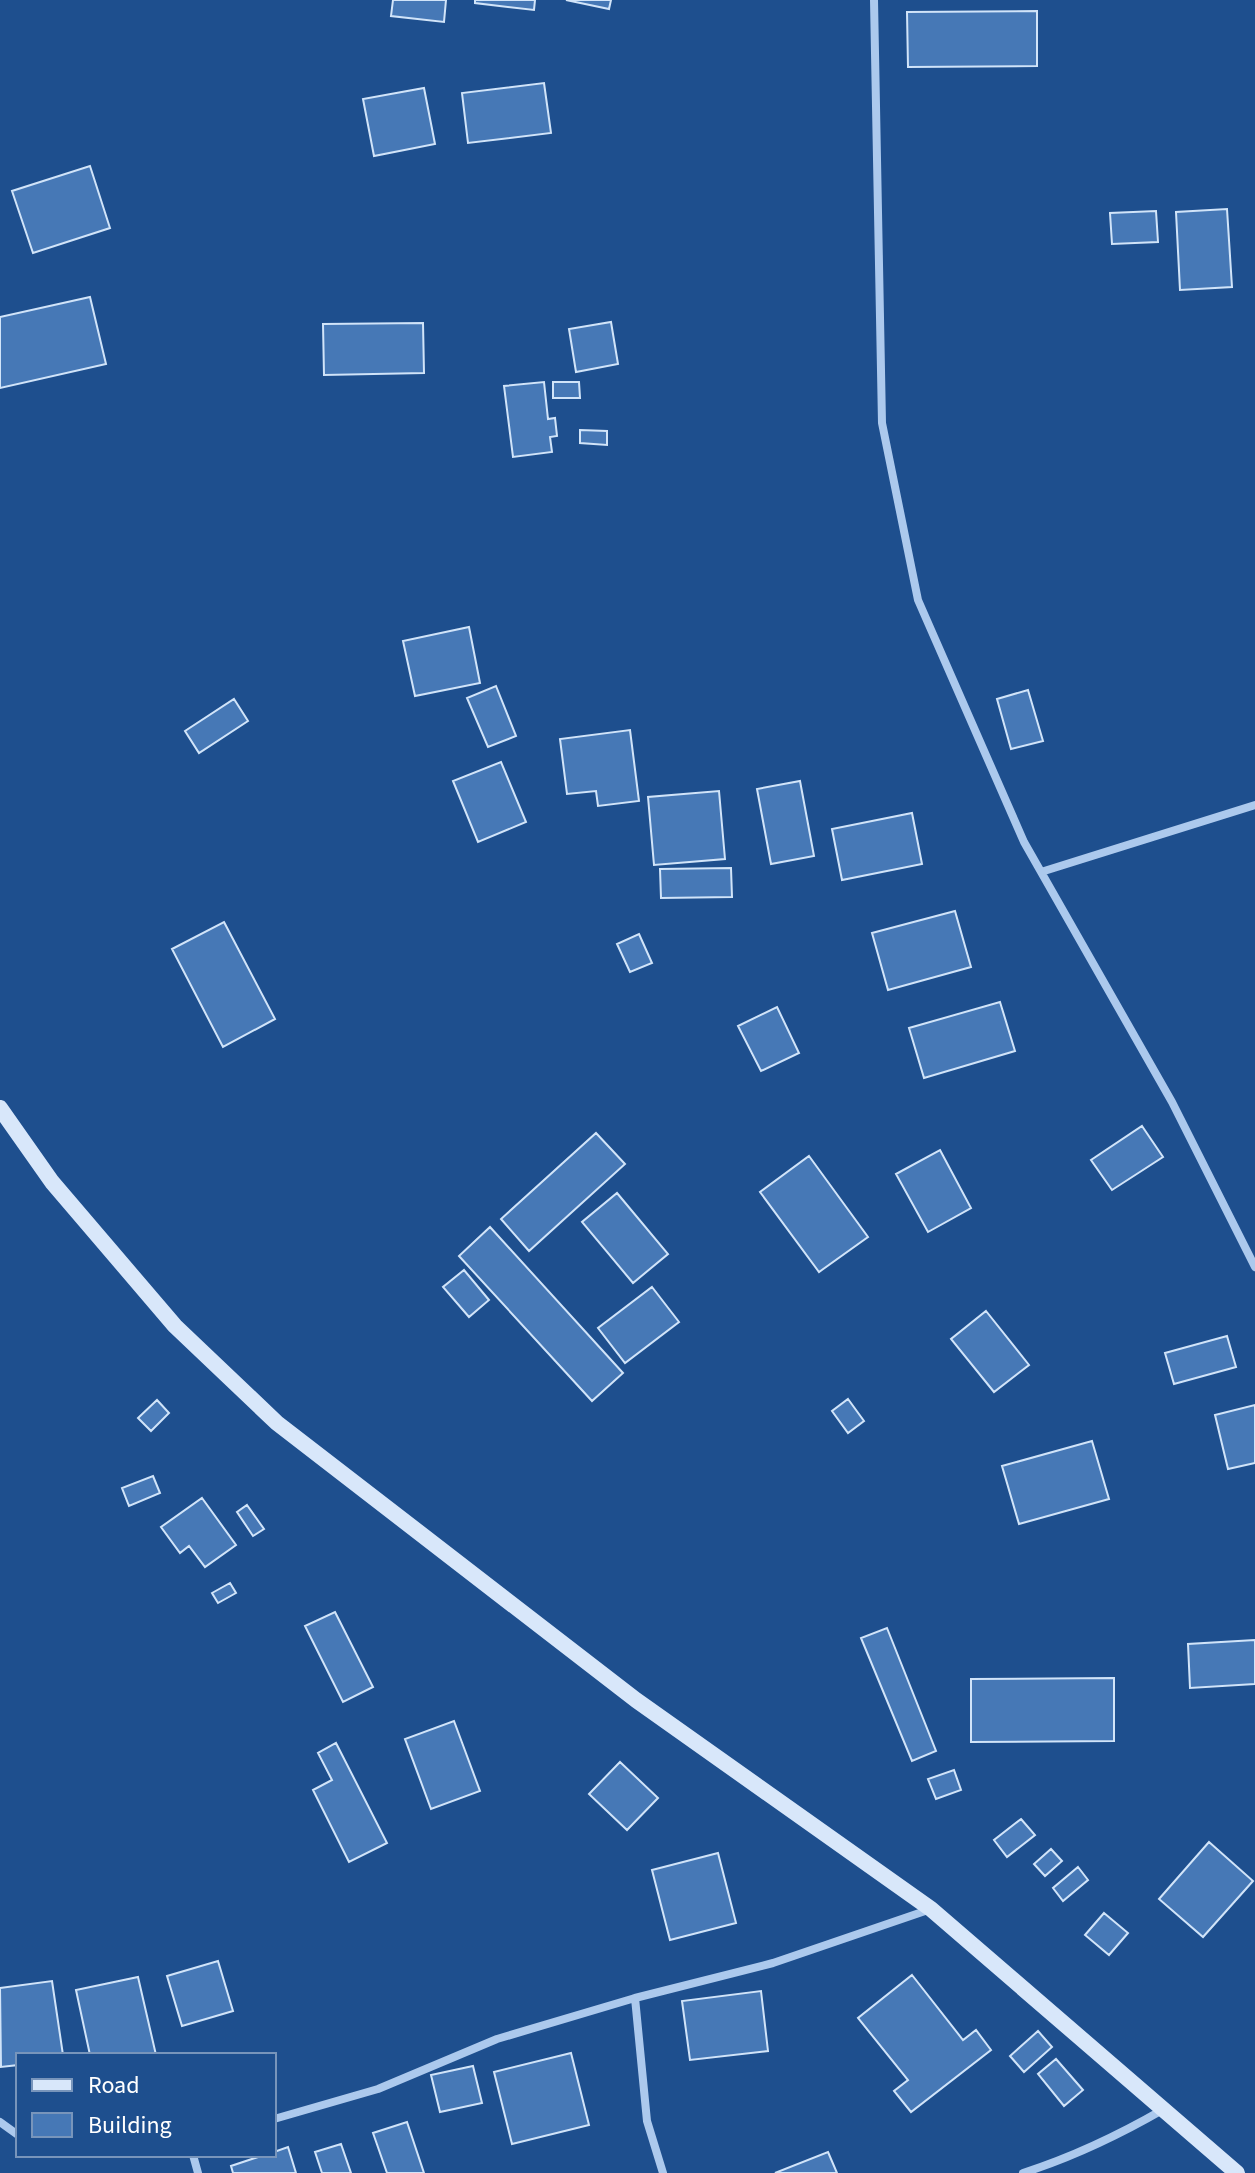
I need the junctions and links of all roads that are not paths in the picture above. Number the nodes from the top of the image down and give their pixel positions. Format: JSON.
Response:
{"nodes":[{"id":1,"x":874,"y":0,"type":"edge"},
{"id":2,"x":1255,"y":805,"type":"edge"},
{"id":3,"x":1041,"y":872,"type":"junction"},
{"id":4,"x":0,"y":1108,"type":"edge"},
{"id":5,"x":1255,"y":1267,"type":"edge"},
{"id":6,"x":931,"y":1909,"type":"junction"},
{"id":7,"x":635,"y":1998,"type":"junction"},
{"id":8,"x":1164,"y":2108,"type":"junction"},
{"id":9,"x":276,"y":2118,"type":"edge"},
{"id":10,"x":663,"y":2173,"type":"edge"},
{"id":11,"x":1023,"y":2173,"type":"edge"},
{"id":12,"x":1237,"y":2173,"type":"edge"}],
"edges":[{"from":1,"to":3,"type":"street"},
{"from":2,"to":3,"type":"street"},
{"from":3,"to":5,"type":"street"},
{"from":4,"to":6,"type":"main road"},
{"from":6,"to":7,"type":"street"},
{"from":6,"to":8,"type":"main road"},
{"from":7,"to":9,"type":"street"},
{"from":7,"to":10,"type":"street"},
{"from":8,"to":11,"type":"street"},
{"from":8,"to":12,"type":"main road"}]}
